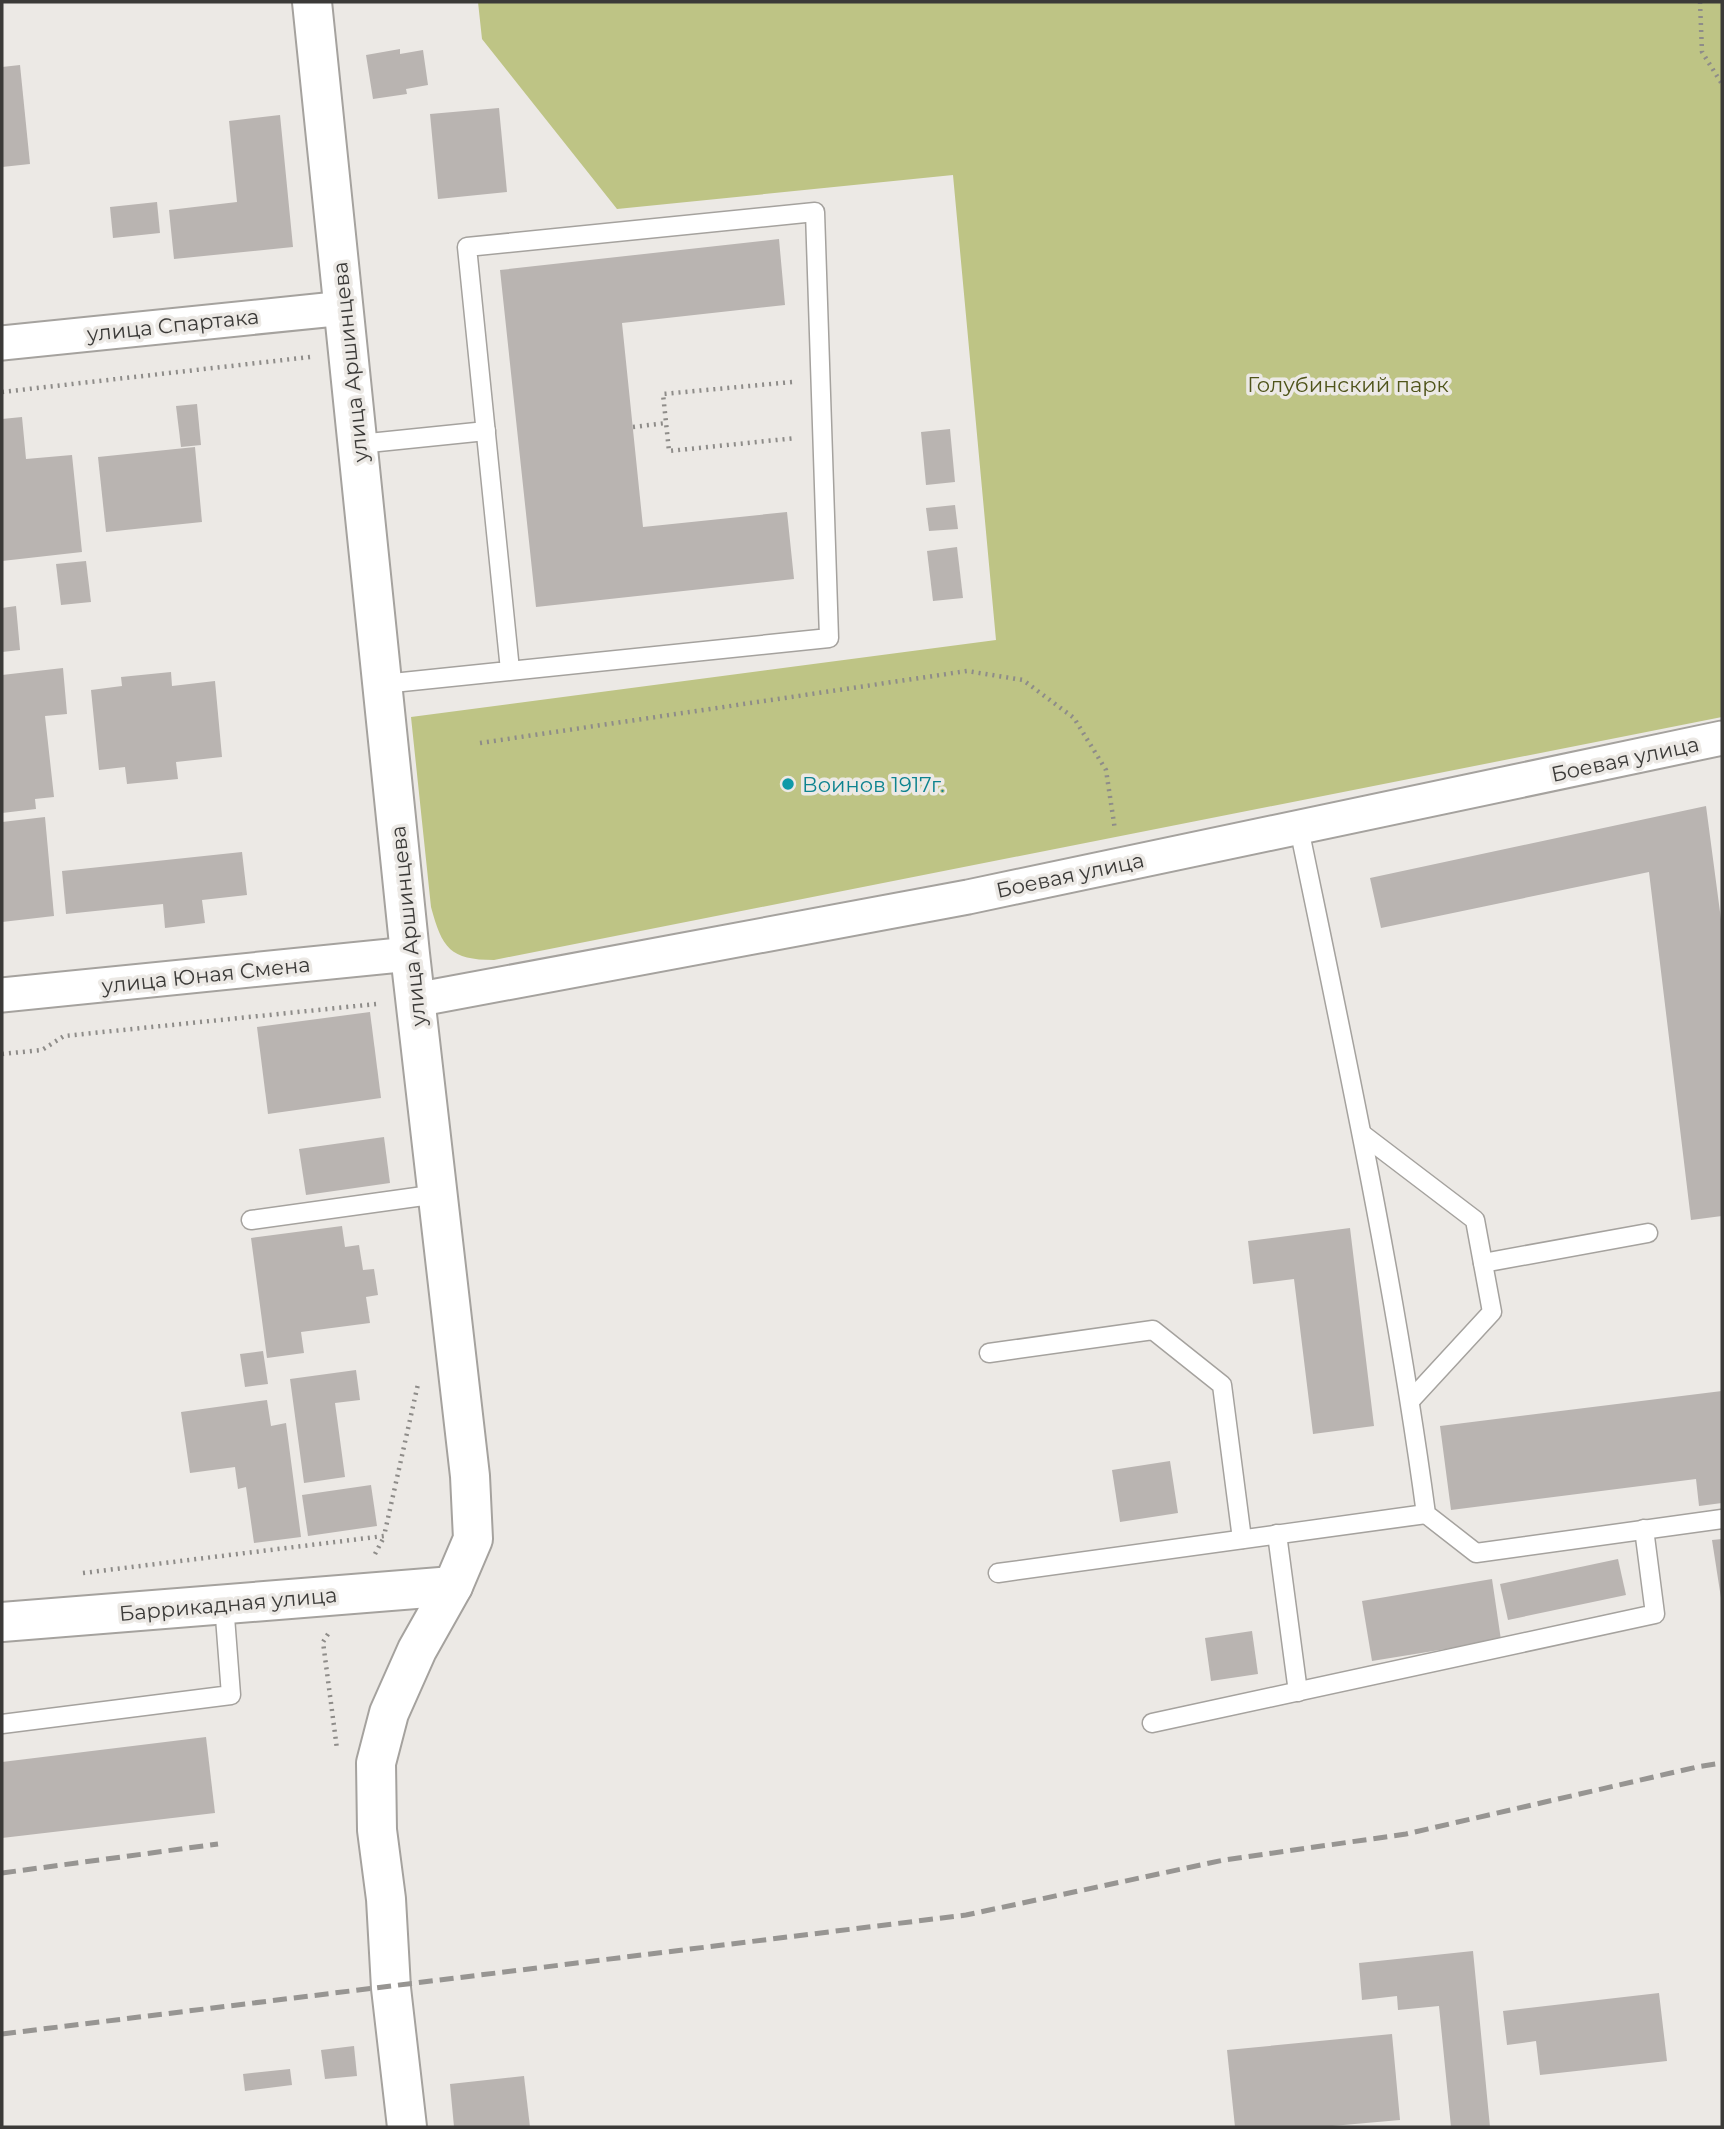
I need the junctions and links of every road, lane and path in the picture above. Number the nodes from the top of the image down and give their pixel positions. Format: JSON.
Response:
{"nodes":[{"id":1,"x":312,"y":2,"type":"edge"},
{"id":2,"x":1700,"y":2,"type":"edge"},
{"id":3,"x":1722,"y":85,"type":"edge"},
{"id":4,"x":345,"y":308,"type":"junction"},
{"id":5,"x":2,"y":343,"type":"edge"},
{"id":6,"x":349,"y":353,"type":"junction"},
{"id":7,"x":821,"y":379,"type":"junction"},
{"id":8,"x":2,"y":392,"type":"edge"},
{"id":9,"x":666,"y":423,"type":"junction"},
{"id":10,"x":633,"y":427,"type":"dead end"},
{"id":11,"x":486,"y":431,"type":"junction"},
{"id":12,"x":822,"y":435,"type":"junction"},
{"id":13,"x":359,"y":444,"type":"junction"},
{"id":14,"x":510,"y":670,"type":"junction"},
{"id":15,"x":383,"y":684,"type":"junction"},
{"id":16,"x":1722,"y":738,"type":"edge"},
{"id":17,"x":480,"y":743,"type":"dead end"},
{"id":18,"x":1299,"y":828,"type":"junction"},
{"id":19,"x":1119,"y":865,"type":"junction"},
{"id":20,"x":410,"y":954,"type":"junction"},
{"id":21,"x":371,"y":958,"type":"junction"},
{"id":22,"x":2,"y":995,"type":"edge"},
{"id":23,"x":415,"y":1000,"type":"junction"},
{"id":24,"x":377,"y":1004,"type":"junction"},
{"id":25,"x":378,"y":1017,"type":"dead end"},
{"id":26,"x":2,"y":1054,"type":"edge"},
{"id":27,"x":1362,"y":1134,"type":"junction"},
{"id":28,"x":438,"y":1194,"type":"junction"},
{"id":29,"x":251,"y":1220,"type":"dead end"},
{"id":30,"x":1648,"y":1233,"type":"dead end"},
{"id":31,"x":1483,"y":1263,"type":"junction"},
{"id":32,"x":989,"y":1353,"type":"dead end"},
{"id":33,"x":419,"y":1378,"type":"dead end"},
{"id":34,"x":1410,"y":1401,"type":"junction"},
{"id":35,"x":1426,"y":1514,"type":"junction"},
{"id":36,"x":1722,"y":1519,"type":"edge"},
{"id":37,"x":1644,"y":1530,"type":"junction"},
{"id":38,"x":1277,"y":1534,"type":"junction"},
{"id":39,"x":1242,"y":1539,"type":"junction"},
{"id":40,"x":998,"y":1573,"type":"dead end"},
{"id":41,"x":70,"y":1574,"type":"dead end"},
{"id":42,"x":453,"y":1586,"type":"junction"},
{"id":43,"x":224,"y":1604,"type":"junction"},
{"id":44,"x":2,"y":1622,"type":"edge"},
{"id":45,"x":1298,"y":1692,"type":"junction"},
{"id":46,"x":1152,"y":1723,"type":"dead end"},
{"id":47,"x":2,"y":1724,"type":"edge"},
{"id":48,"x":407,"y":2127,"type":"edge"}],
"edges":[{"from":1,"to":4,"type":"main road","name":"улица Аршинцева"},
{"from":2,"to":3,"type":"path"},
{"from":4,"to":5,"type":"street","name":"улица Спартака"},
{"from":4,"to":6,"type":"main road","name":"улица Аршинцева"},
{"from":6,"to":8,"type":"path"},
{"from":6,"to":13,"type":"main road","name":"улица Аршинцева"},
{"from":7,"to":9,"type":"path"},
{"from":7,"to":11,"type":"lane"},
{"from":7,"to":12,"type":"lane"},
{"from":9,"to":10,"type":"path"},
{"from":9,"to":12,"type":"path"},
{"from":11,"to":13,"type":"lane"},
{"from":11,"to":14,"type":"lane"},
{"from":12,"to":14,"type":"lane"},
{"from":13,"to":15,"type":"main road","name":"улица Аршинцева"},
{"from":14,"to":15,"type":"lane"},
{"from":15,"to":20,"type":"main road","name":"улица Аршинцева"},
{"from":16,"to":18,"type":"street","name":"Боевая улица"},
{"from":17,"to":19,"type":"path"},
{"from":18,"to":19,"type":"street","name":"Боевая улица"},
{"from":18,"to":27,"type":"lane"},
{"from":19,"to":23,"type":"street","name":"Боевая улица"},
{"from":20,"to":21,"type":"street","name":"улица Юная Смена"},
{"from":20,"to":23,"type":"main road","name":"улица Аршинцева"},
{"from":21,"to":22,"type":"street","name":"улица Юная Смена"},
{"from":21,"to":24,"type":"path"},
{"from":23,"to":28,"type":"main road","name":"улица Аршинцева"},
{"from":24,"to":25,"type":"path"},
{"from":24,"to":26,"type":"path"},
{"from":27,"to":31,"type":"lane"},
{"from":27,"to":34,"type":"lane"},
{"from":28,"to":29,"type":"lane"},
{"from":28,"to":42,"type":"main road","name":"улица Аршинцева"},
{"from":30,"to":31,"type":"lane"},
{"from":31,"to":34,"type":"lane"},
{"from":32,"to":39,"type":"lane"},
{"from":33,"to":41,"type":"path"},
{"from":34,"to":35,"type":"lane"},
{"from":35,"to":37,"type":"lane"},
{"from":35,"to":38,"type":"lane"},
{"from":36,"to":37,"type":"lane"},
{"from":37,"to":45,"type":"lane"},
{"from":38,"to":39,"type":"lane"},
{"from":38,"to":45,"type":"lane"},
{"from":39,"to":40,"type":"lane"},
{"from":42,"to":43,"type":"main road","name":"Баррикадная улица"},
{"from":42,"to":48,"type":"main road","name":"улица Аршинцева"},
{"from":43,"to":44,"type":"main road","name":"Баррикадная улица"},
{"from":43,"to":47,"type":"lane"},
{"from":45,"to":46,"type":"lane"}]}
